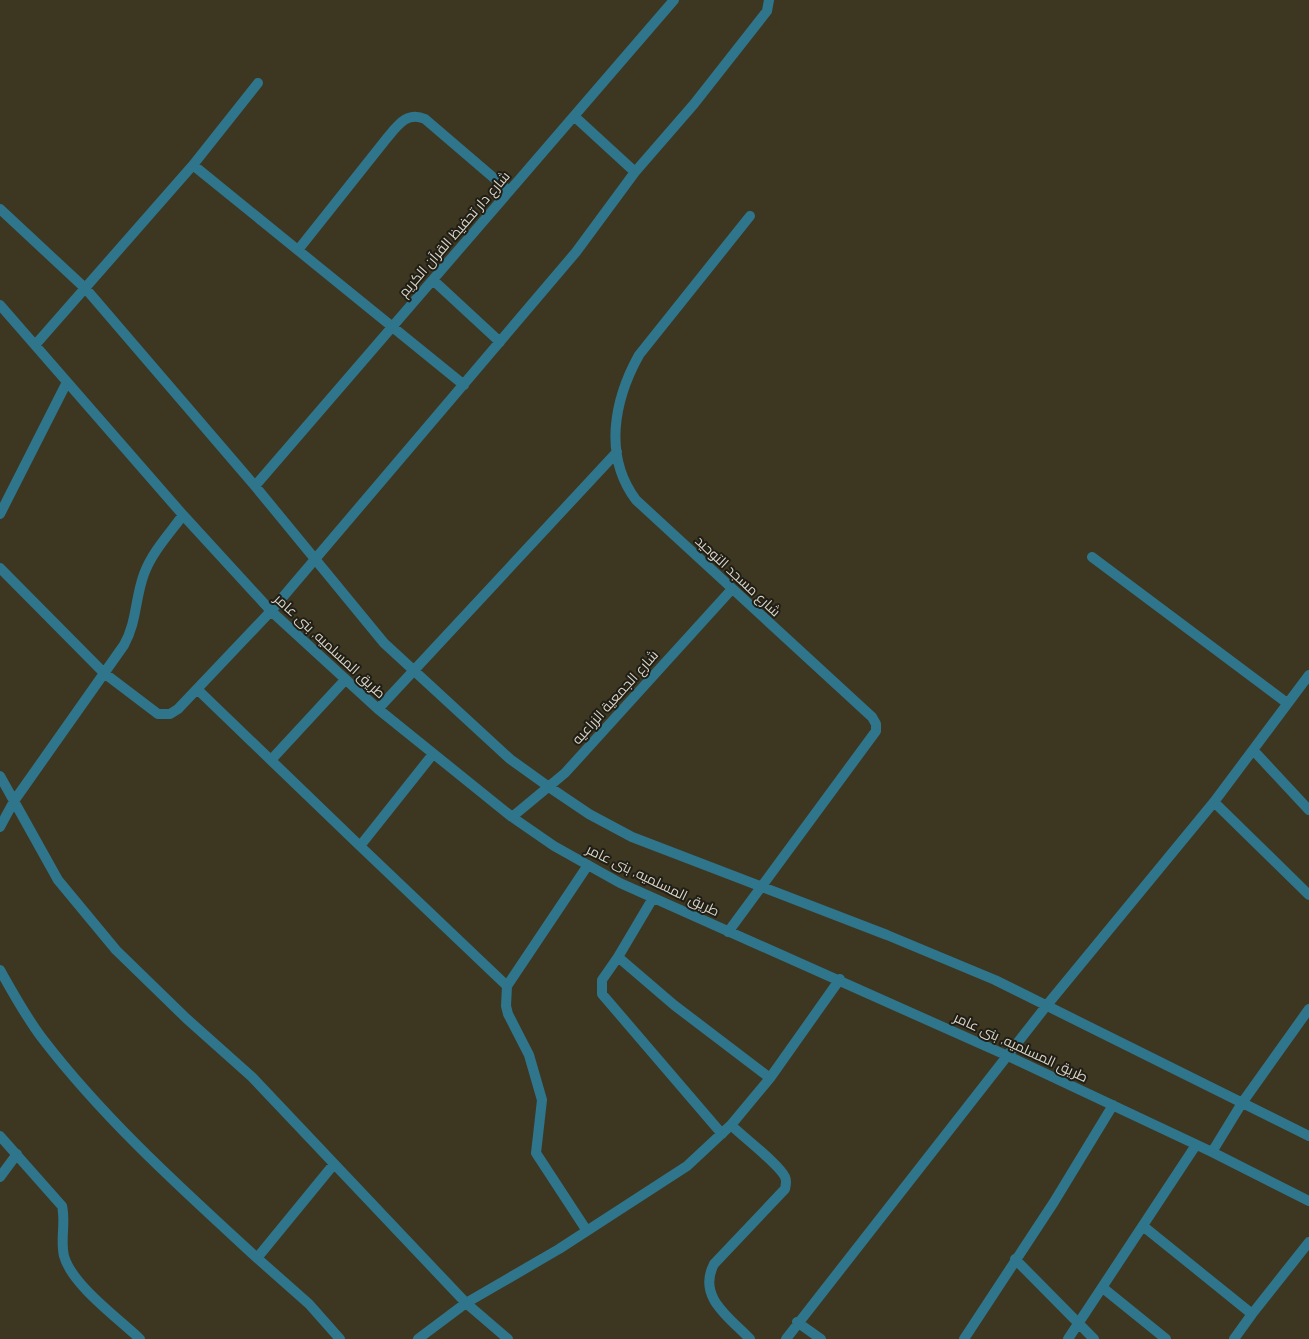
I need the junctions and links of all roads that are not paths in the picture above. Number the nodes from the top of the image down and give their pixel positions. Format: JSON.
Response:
{"nodes":[{"id":1,"x":674,"y":0,"type":"edge"},
{"id":2,"x":769,"y":0,"type":"edge"},
{"id":3,"x":258,"y":83,"type":"dead end"},
{"id":4,"x":574,"y":116,"type":"junction"},
{"id":5,"x":193,"y":165,"type":"junction"},
{"id":6,"x":635,"y":172,"type":"junction"},
{"id":7,"x":509,"y":191,"type":"junction"},
{"id":8,"x":0,"y":209,"type":"edge"},
{"id":9,"x":750,"y":216,"type":"dead end"},
{"id":10,"x":298,"y":250,"type":"junction"},
{"id":11,"x":433,"y":280,"type":"junction"},
{"id":12,"x":86,"y":289,"type":"junction"},
{"id":13,"x":0,"y":305,"type":"edge"},
{"id":14,"x":392,"y":327,"type":"junction"},
{"id":15,"x":500,"y":342,"type":"junction"},
{"id":16,"x":36,"y":344,"type":"junction"},
{"id":17,"x":67,"y":382,"type":"junction"},
{"id":18,"x":464,"y":384,"type":"junction"},
{"id":19,"x":617,"y":452,"type":"junction"},
{"id":20,"x":255,"y":486,"type":"junction"},
{"id":21,"x":0,"y":514,"type":"edge"},
{"id":22,"x":183,"y":515,"type":"junction"},
{"id":23,"x":1092,"y":557,"type":"dead end"},
{"id":24,"x":315,"y":560,"type":"junction"},
{"id":25,"x":0,"y":568,"type":"edge"},
{"id":26,"x":732,"y":589,"type":"junction"},
{"id":27,"x":271,"y":611,"type":"junction"},
{"id":28,"x":413,"y":671,"type":"junction"},
{"id":29,"x":104,"y":673,"type":"junction"},
{"id":30,"x":1309,"y":675,"type":"edge"},
{"id":31,"x":345,"y":680,"type":"junction"},
{"id":32,"x":197,"y":689,"type":"junction"},
{"id":33,"x":1287,"y":703,"type":"junction"},
{"id":34,"x":378,"y":709,"type":"junction"},
{"id":35,"x":1254,"y":751,"type":"junction"},
{"id":36,"x":433,"y":754,"type":"junction"},
{"id":37,"x":271,"y":760,"type":"junction"},
{"id":38,"x":0,"y":776,"type":"edge"},
{"id":39,"x":549,"y":787,"type":"junction"},
{"id":40,"x":14,"y":801,"type":"junction"},
{"id":41,"x":1214,"y":802,"type":"junction"},
{"id":42,"x":1309,"y":810,"type":"edge"},
{"id":43,"x":512,"y":817,"type":"junction"},
{"id":44,"x":0,"y":826,"type":"edge"},
{"id":45,"x":360,"y":846,"type":"junction"},
{"id":46,"x":588,"y":865,"type":"junction"},
{"id":47,"x":761,"y":888,"type":"junction"},
{"id":48,"x":1309,"y":895,"type":"edge"},
{"id":49,"x":653,"y":898,"type":"junction"},
{"id":50,"x":728,"y":932,"type":"junction"},
{"id":51,"x":618,"y":957,"type":"junction"},
{"id":52,"x":0,"y":970,"type":"edge"},
{"id":53,"x":840,"y":980,"type":"junction"},
{"id":54,"x":507,"y":986,"type":"junction"},
{"id":55,"x":1047,"y":1005,"type":"junction"},
{"id":56,"x":1309,"y":1009,"type":"edge"},
{"id":57,"x":1008,"y":1056,"type":"junction"},
{"id":58,"x":770,"y":1078,"type":"junction"},
{"id":59,"x":1242,"y":1103,"type":"junction"},
{"id":60,"x":1113,"y":1105,"type":"junction"},
{"id":61,"x":731,"y":1126,"type":"junction"},
{"id":62,"x":722,"y":1134,"type":"junction"},
{"id":63,"x":0,"y":1136,"type":"edge"},
{"id":64,"x":1309,"y":1136,"type":"edge"},
{"id":65,"x":1196,"y":1145,"type":"junction"},
{"id":66,"x":1212,"y":1152,"type":"junction"},
{"id":67,"x":17,"y":1154,"type":"junction"},
{"id":68,"x":334,"y":1164,"type":"junction"},
{"id":69,"x":0,"y":1177,"type":"edge"},
{"id":70,"x":1309,"y":1201,"type":"edge"},
{"id":71,"x":1143,"y":1226,"type":"junction"},
{"id":72,"x":587,"y":1231,"type":"junction"},
{"id":73,"x":1309,"y":1242,"type":"edge"},
{"id":74,"x":257,"y":1258,"type":"junction"},
{"id":75,"x":1015,"y":1259,"type":"junction"},
{"id":76,"x":1102,"y":1288,"type":"junction"},
{"id":77,"x":466,"y":1304,"type":"junction"},
{"id":78,"x":1252,"y":1314,"type":"junction"},
{"id":79,"x":797,"y":1322,"type":"junction"},
{"id":80,"x":1078,"y":1325,"type":"junction"},
{"id":81,"x":140,"y":1339,"type":"edge"},
{"id":82,"x":340,"y":1339,"type":"edge"},
{"id":83,"x":418,"y":1339,"type":"edge"},
{"id":84,"x":508,"y":1339,"type":"edge"},
{"id":85,"x":750,"y":1339,"type":"edge"},
{"id":86,"x":786,"y":1339,"type":"edge"},
{"id":87,"x":821,"y":1339,"type":"edge"},
{"id":88,"x":964,"y":1339,"type":"edge"},
{"id":89,"x":1068,"y":1339,"type":"edge"},
{"id":90,"x":1094,"y":1339,"type":"edge"},
{"id":91,"x":1166,"y":1339,"type":"edge"},
{"id":92,"x":1234,"y":1339,"type":"edge"}],
"edges":[{"from":1,"to":4,"type":"street","name":"شارع دار تحفيظ القرآن الكريم"},
{"from":2,"to":6,"type":"street"},
{"from":3,"to":5,"type":"street"},
{"from":4,"to":6,"type":"street"},
{"from":4,"to":7,"type":"street","name":"شارع دار تحفيظ القرآن الكريم"},
{"from":5,"to":10,"type":"street"},
{"from":5,"to":12,"type":"street"},
{"from":6,"to":15,"type":"street"},
{"from":7,"to":10,"type":"street"},
{"from":7,"to":11,"type":"street","name":"شارع دار تحفيظ القرآن الكريم"},
{"from":8,"to":12,"type":"street"},
{"from":9,"to":19,"type":"street","name":"شارع مسجد التوحيد"},
{"from":10,"to":14,"type":"street"},
{"from":11,"to":14,"type":"street","name":"شارع دار تحفيظ القرآن الكريم"},
{"from":11,"to":15,"type":"street"},
{"from":12,"to":16,"type":"street"},
{"from":12,"to":20,"type":"street"},
{"from":13,"to":16,"type":"street","name":"طريق المسلميه, بنى عامر"},
{"from":14,"to":18,"type":"street"},
{"from":14,"to":20,"type":"street","name":"شارع دار تحفيظ القرآن الكريم"},
{"from":15,"to":18,"type":"street"},
{"from":16,"to":17,"type":"street","name":"طريق المسلميه, بنى عامر"},
{"from":17,"to":21,"type":"street"},
{"from":17,"to":22,"type":"street","name":"طريق المسلميه, بنى عامر"},
{"from":18,"to":24,"type":"street"},
{"from":19,"to":26,"type":"street","name":"شارع مسجد التوحيد"},
{"from":19,"to":28,"type":"street"},
{"from":20,"to":24,"type":"street"},
{"from":22,"to":27,"type":"street","name":"طريق المسلميه, بنى عامر"},
{"from":22,"to":29,"type":"street"},
{"from":23,"to":33,"type":"street"},
{"from":24,"to":27,"type":"street"},
{"from":24,"to":28,"type":"street"},
{"from":25,"to":29,"type":"street"},
{"from":26,"to":39,"type":"street","name":"شارع الجمعية الزراعيه"},
{"from":26,"to":47,"type":"street","name":"شارع مسجد التوحيد"},
{"from":27,"to":31,"type":"street","name":"طريق المسلميه, بنى عامر"},
{"from":27,"to":32,"type":"street"},
{"from":28,"to":34,"type":"street"},
{"from":28,"to":39,"type":"street"},
{"from":29,"to":32,"type":"street"},
{"from":29,"to":40,"type":"street"},
{"from":30,"to":33,"type":"street"},
{"from":31,"to":34,"type":"street","name":"طريق المسلميه, بنى عامر"},
{"from":31,"to":37,"type":"street"},
{"from":32,"to":37,"type":"street"},
{"from":33,"to":35,"type":"street"},
{"from":34,"to":36,"type":"street","name":"طريق المسلميه, بنى عامر"},
{"from":35,"to":41,"type":"street"},
{"from":35,"to":42,"type":"street"},
{"from":36,"to":43,"type":"street","name":"طريق المسلميه, بنى عامر"},
{"from":36,"to":45,"type":"street"},
{"from":37,"to":45,"type":"street"},
{"from":38,"to":40,"type":"street"},
{"from":39,"to":43,"type":"street","name":"شارع الجمعية الزراعيه"},
{"from":39,"to":47,"type":"street"},
{"from":40,"to":44,"type":"street"},
{"from":40,"to":68,"type":"street"},
{"from":41,"to":48,"type":"street"},
{"from":41,"to":55,"type":"street"},
{"from":43,"to":46,"type":"street","name":"طريق المسلميه, بنى عامر"},
{"from":45,"to":54,"type":"street"},
{"from":46,"to":49,"type":"street","name":"طريق المسلميه, بنى عامر"},
{"from":46,"to":54,"type":"street"},
{"from":47,"to":50,"type":"street","name":"شارع مسجد التوحيد"},
{"from":47,"to":55,"type":"street"},
{"from":49,"to":50,"type":"street","name":"طريق المسلميه, بنى عامر"},
{"from":49,"to":51,"type":"street"},
{"from":50,"to":53,"type":"street","name":"طريق المسلميه, بنى عامر"},
{"from":51,"to":58,"type":"street"},
{"from":51,"to":62,"type":"street"},
{"from":52,"to":74,"type":"street"},
{"from":53,"to":57,"type":"street","name":"طريق المسلميه, بنى عامر"},
{"from":53,"to":58,"type":"street"},
{"from":54,"to":72,"type":"street"},
{"from":55,"to":57,"type":"street"},
{"from":55,"to":59,"type":"street"},
{"from":56,"to":59,"type":"street"},
{"from":57,"to":60,"type":"street","name":"طريق المسلميه, بنى عامر"},
{"from":57,"to":79,"type":"street"},
{"from":58,"to":61,"type":"street"},
{"from":59,"to":64,"type":"street"},
{"from":59,"to":66,"type":"street"},
{"from":60,"to":65,"type":"street","name":"طريق المسلميه, بنى عامر"},
{"from":60,"to":75,"type":"street"},
{"from":61,"to":62,"type":"street"},
{"from":61,"to":85,"type":"street"},
{"from":62,"to":72,"type":"street"},
{"from":63,"to":67,"type":"street"},
{"from":65,"to":66,"type":"street","name":"طريق المسلميه, بنى عامر"},
{"from":65,"to":71,"type":"street"},
{"from":66,"to":70,"type":"street","name":"طريق المسلميه, بنى عامر"},
{"from":67,"to":69,"type":"street"},
{"from":67,"to":81,"type":"street"},
{"from":68,"to":74,"type":"street"},
{"from":68,"to":77,"type":"street"},
{"from":71,"to":76,"type":"street"},
{"from":71,"to":78,"type":"street"},
{"from":72,"to":77,"type":"street"},
{"from":73,"to":78,"type":"street"},
{"from":74,"to":82,"type":"street"},
{"from":75,"to":80,"type":"street"},
{"from":75,"to":88,"type":"street"},
{"from":76,"to":80,"type":"street"},
{"from":76,"to":91,"type":"street"},
{"from":77,"to":83,"type":"street"},
{"from":77,"to":84,"type":"street"},
{"from":78,"to":92,"type":"street"},
{"from":79,"to":86,"type":"street"},
{"from":79,"to":87,"type":"street"},
{"from":80,"to":89,"type":"street"},
{"from":80,"to":90,"type":"street"}]}
